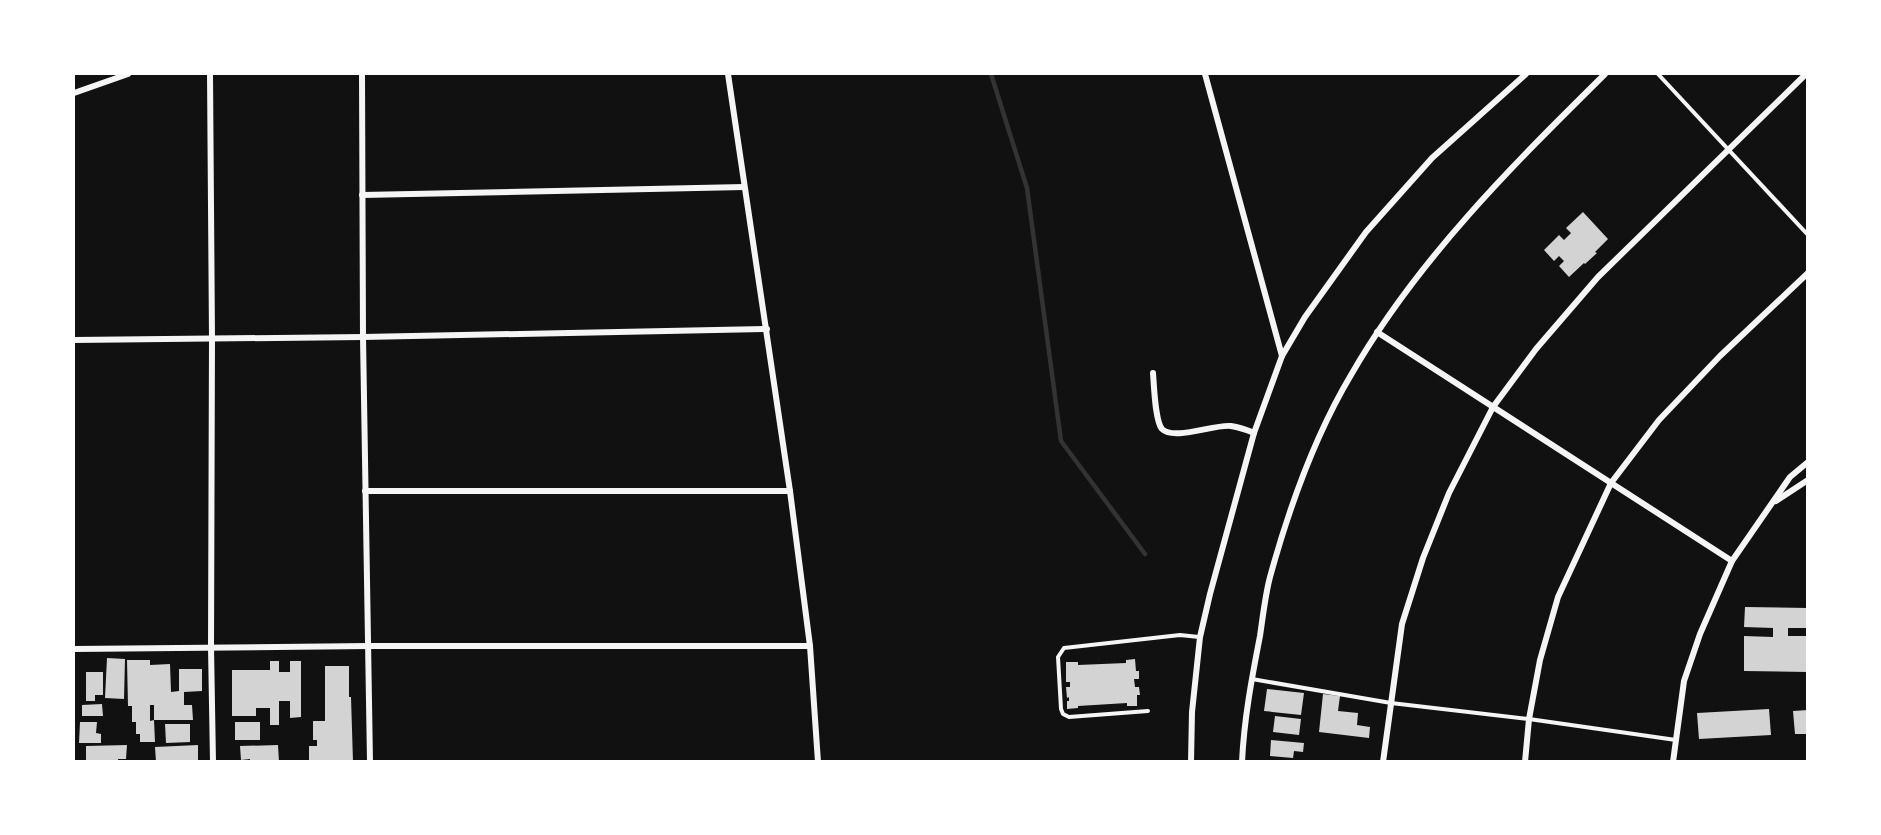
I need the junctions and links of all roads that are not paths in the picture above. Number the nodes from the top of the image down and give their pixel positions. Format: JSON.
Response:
{"nodes":[{"id":1,"x":128,"y":74,"type":"edge"},
{"id":2,"x":210,"y":74,"type":"edge"},
{"id":3,"x":362,"y":74,"type":"edge"},
{"id":4,"x":729,"y":74,"type":"edge"},
{"id":5,"x":1205,"y":74,"type":"edge"},
{"id":6,"x":1526,"y":74,"type":"edge"},
{"id":7,"x":1605,"y":74,"type":"edge"},
{"id":8,"x":1658,"y":74,"type":"edge"},
{"id":9,"x":1806,"y":74,"type":"edge"},
{"id":10,"x":74,"y":93,"type":"edge"},
{"id":11,"x":1730,"y":150,"type":"junction"},
{"id":12,"x":744,"y":187,"type":"junction"},
{"id":13,"x":362,"y":195,"type":"junction"},
{"id":14,"x":1808,"y":235,"type":"edge"},
{"id":15,"x":1808,"y":273,"type":"edge"},
{"id":16,"x":767,"y":330,"type":"junction"},
{"id":17,"x":1377,"y":332,"type":"junction"},
{"id":18,"x":363,"y":337,"type":"junction"},
{"id":19,"x":212,"y":338,"type":"junction"},
{"id":20,"x":74,"y":340,"type":"edge"},
{"id":21,"x":1282,"y":356,"type":"junction"},
{"id":22,"x":1153,"y":374,"type":"dead end"},
{"id":23,"x":1493,"y":407,"type":"junction"},
{"id":24,"x":1254,"y":433,"type":"junction"},
{"id":25,"x":1808,"y":462,"type":"edge"},
{"id":26,"x":1808,"y":480,"type":"edge"},
{"id":27,"x":1611,"y":483,"type":"junction"},
{"id":28,"x":365,"y":491,"type":"junction"},
{"id":29,"x":790,"y":491,"type":"junction"},
{"id":30,"x":1773,"y":503,"type":"junction"},
{"id":31,"x":1732,"y":561,"type":"junction"},
{"id":32,"x":1200,"y":637,"type":"junction"},
{"id":33,"x":369,"y":646,"type":"junction"},
{"id":34,"x":810,"y":646,"type":"junction"},
{"id":35,"x":211,"y":647,"type":"junction"},
{"id":36,"x":74,"y":649,"type":"edge"},
{"id":37,"x":1252,"y":679,"type":"junction"},
{"id":38,"x":1391,"y":703,"type":"junction"},
{"id":39,"x":1148,"y":711,"type":"dead end"},
{"id":40,"x":1529,"y":719,"type":"junction"},
{"id":41,"x":1676,"y":740,"type":"junction"},
{"id":42,"x":213,"y":762,"type":"edge"},
{"id":43,"x":370,"y":762,"type":"edge"},
{"id":44,"x":818,"y":762,"type":"edge"},
{"id":45,"x":1191,"y":762,"type":"edge"},
{"id":46,"x":1242,"y":762,"type":"edge"},
{"id":47,"x":1383,"y":762,"type":"edge"},
{"id":48,"x":1525,"y":762,"type":"edge"},
{"id":49,"x":1673,"y":762,"type":"edge"}],
"edges":[{"from":1,"to":10,"type":"street"},
{"from":2,"to":19,"type":"street"},
{"from":3,"to":13,"type":"street"},
{"from":4,"to":12,"type":"street"},
{"from":5,"to":21,"type":"street"},
{"from":6,"to":21,"type":"street"},
{"from":7,"to":17,"type":"street"},
{"from":8,"to":11,"type":"lane"},
{"from":9,"to":11,"type":"street"},
{"from":11,"to":14,"type":"lane"},
{"from":11,"to":23,"type":"street"},
{"from":12,"to":13,"type":"street"},
{"from":12,"to":16,"type":"street"},
{"from":13,"to":18,"type":"street"},
{"from":15,"to":27,"type":"street"},
{"from":16,"to":18,"type":"street"},
{"from":16,"to":29,"type":"street"},
{"from":17,"to":23,"type":"street"},
{"from":17,"to":37,"type":"street"},
{"from":18,"to":19,"type":"street"},
{"from":18,"to":28,"type":"street"},
{"from":19,"to":20,"type":"street"},
{"from":19,"to":35,"type":"street"},
{"from":21,"to":24,"type":"street"},
{"from":22,"to":24,"type":"street"},
{"from":23,"to":27,"type":"street"},
{"from":23,"to":38,"type":"street"},
{"from":24,"to":32,"type":"street"},
{"from":25,"to":30,"type":"street"},
{"from":26,"to":30,"type":"street"},
{"from":27,"to":31,"type":"street"},
{"from":27,"to":40,"type":"street"},
{"from":28,"to":29,"type":"street"},
{"from":28,"to":33,"type":"street"},
{"from":29,"to":34,"type":"street"},
{"from":30,"to":31,"type":"street"},
{"from":31,"to":41,"type":"street"},
{"from":32,"to":39,"type":"lane"},
{"from":32,"to":45,"type":"street"},
{"from":33,"to":34,"type":"street"},
{"from":33,"to":35,"type":"street"},
{"from":33,"to":43,"type":"street"},
{"from":34,"to":44,"type":"street"},
{"from":35,"to":36,"type":"street"},
{"from":35,"to":42,"type":"street"},
{"from":37,"to":38,"type":"lane"},
{"from":37,"to":46,"type":"street"},
{"from":38,"to":40,"type":"lane"},
{"from":38,"to":47,"type":"street"},
{"from":40,"to":41,"type":"lane"},
{"from":40,"to":48,"type":"street"},
{"from":41,"to":49,"type":"street"}]}
